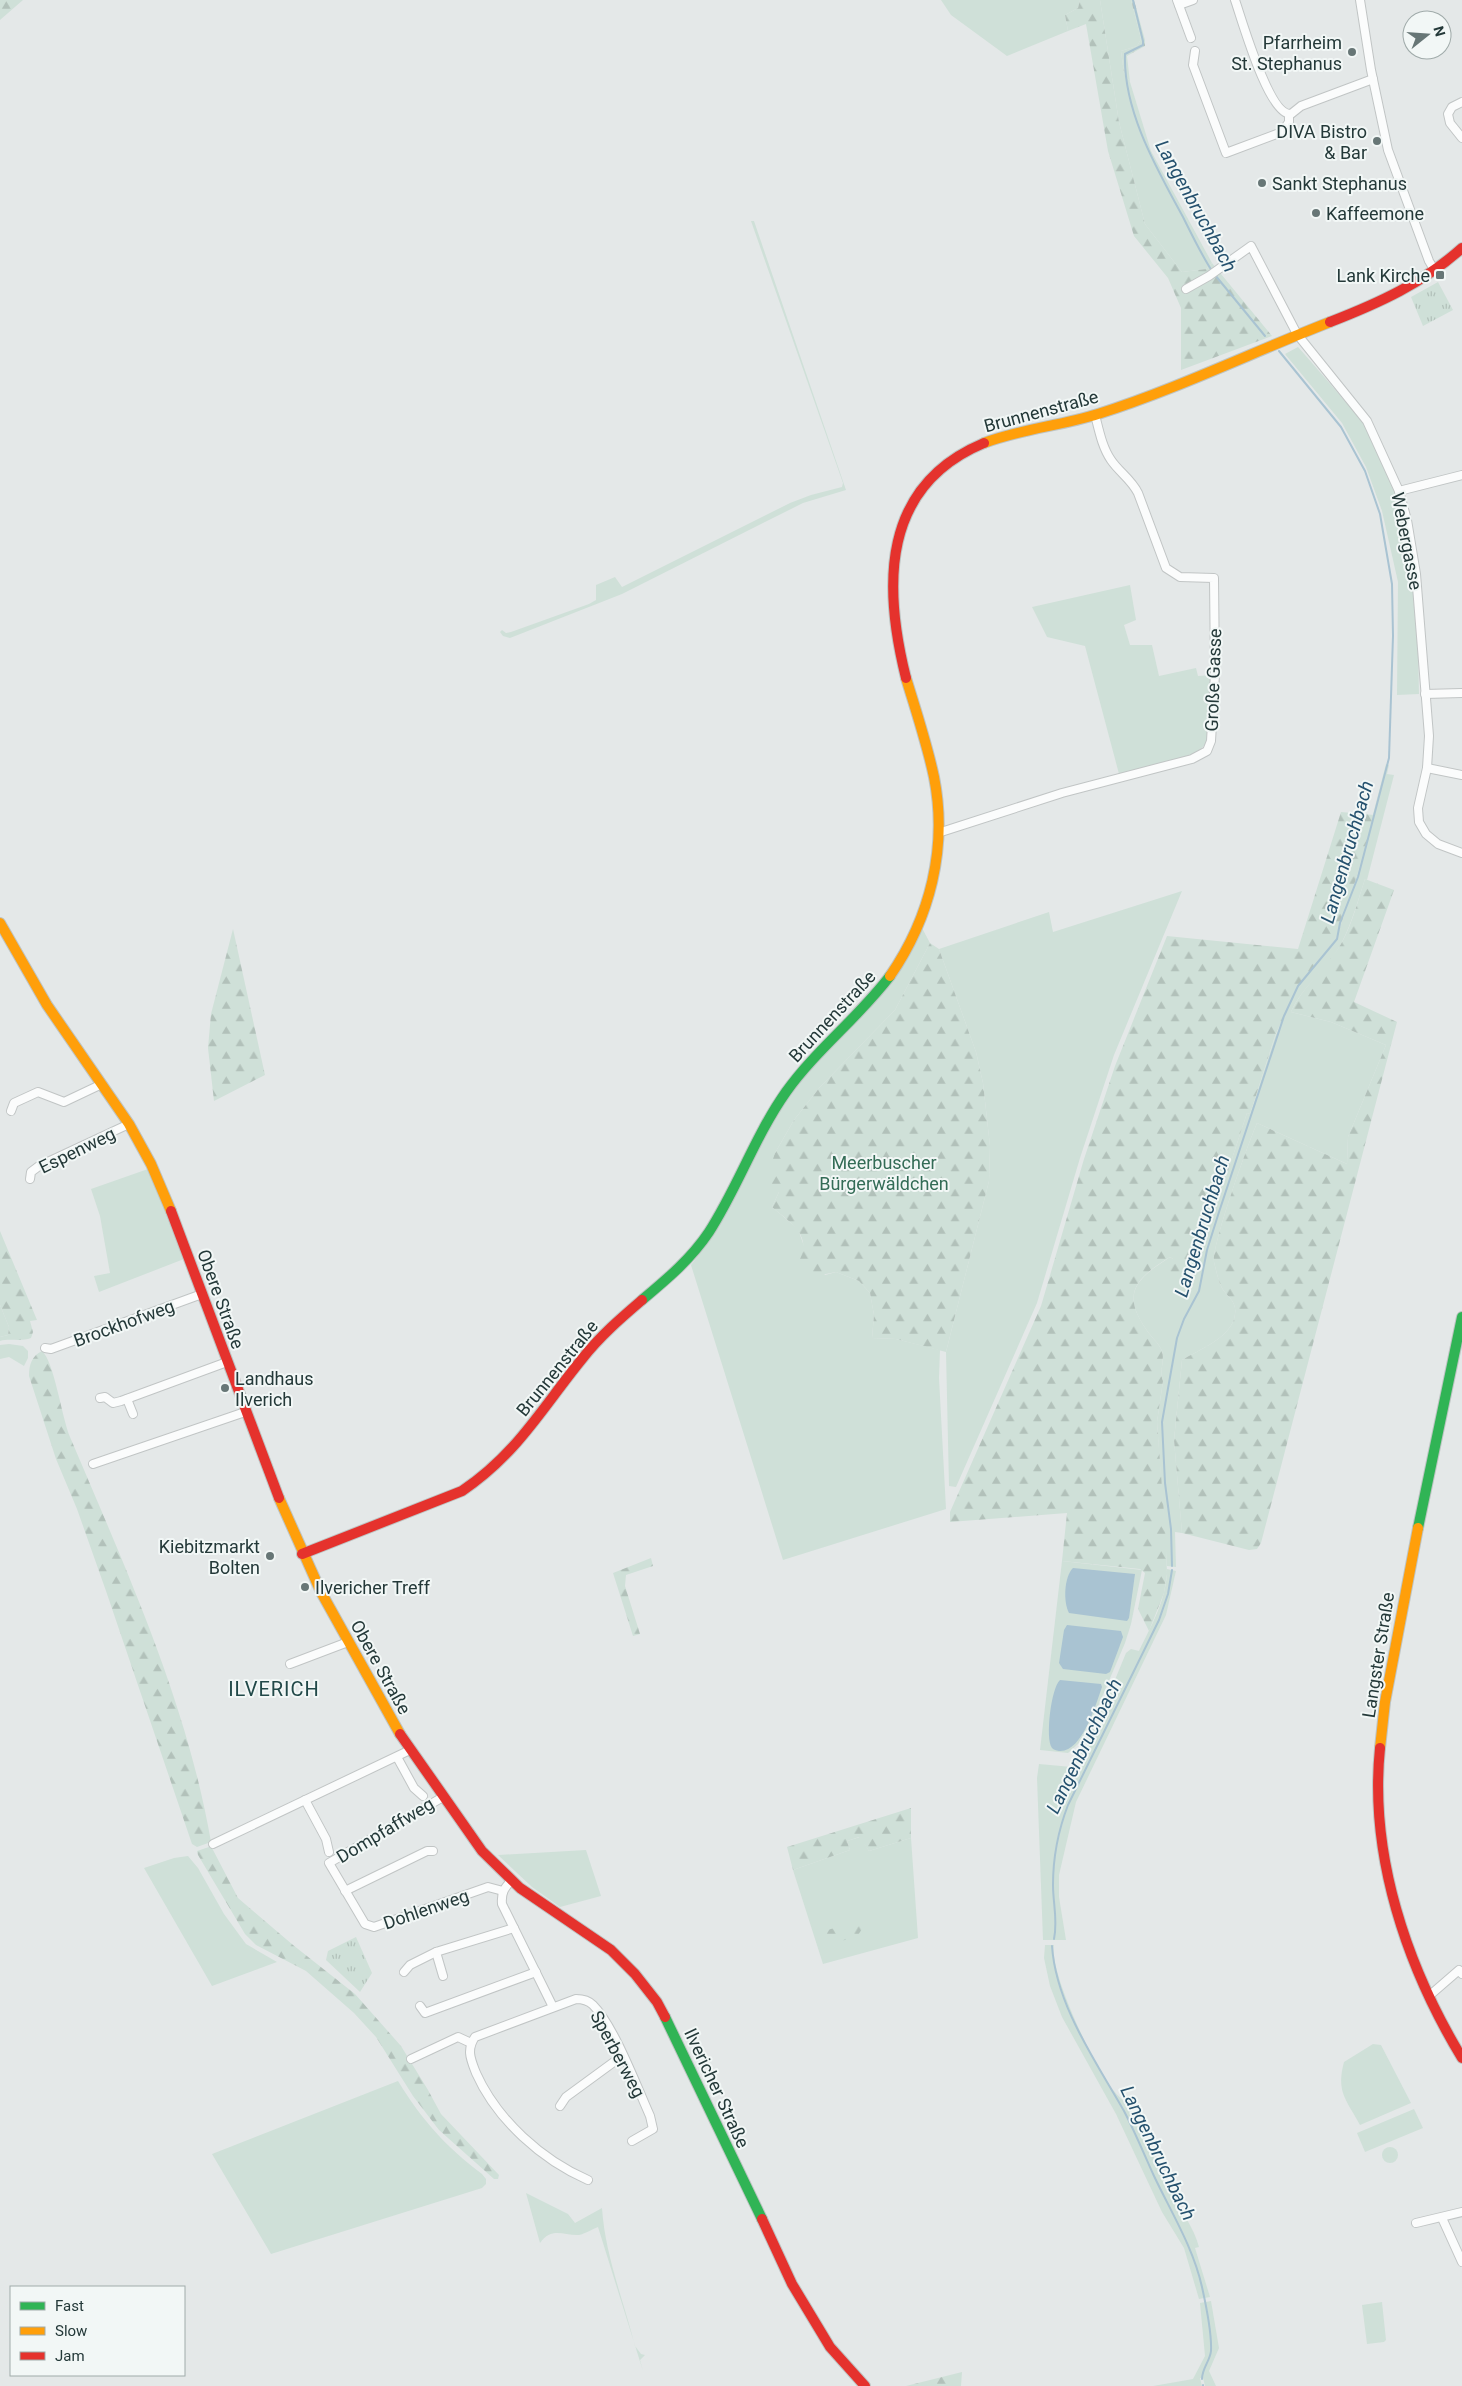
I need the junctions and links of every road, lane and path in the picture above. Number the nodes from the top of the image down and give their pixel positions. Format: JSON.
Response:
{"nodes":[{"id":1,"x":1193,"y":0,"type":"edge"},
{"id":2,"x":1235,"y":0,"type":"edge"},
{"id":3,"x":1360,"y":0,"type":"edge"},
{"id":4,"x":1178,"y":2,"type":"edge"},
{"id":5,"x":1191,"y":38,"type":"dead end"},
{"id":6,"x":1195,"y":51,"type":"dead end"},
{"id":7,"x":1373,"y":79,"type":"junction"},
{"id":8,"x":1462,"y":102,"type":"edge"},
{"id":9,"x":1292,"y":113,"type":"junction"},
{"id":10,"x":1462,"y":138,"type":"edge"},
{"id":11,"x":1462,"y":248,"type":"edge"},
{"id":12,"x":1435,"y":272,"type":"junction"},
{"id":13,"x":1186,"y":289,"type":"dead end"},
{"id":14,"x":1297,"y":334,"type":"junction"},
{"id":15,"x":1095,"y":415,"type":"junction"},
{"id":16,"x":1462,"y":475,"type":"edge"},
{"id":17,"x":1399,"y":490,"type":"junction"},
{"id":18,"x":1462,"y":693,"type":"edge"},
{"id":19,"x":1425,"y":694,"type":"junction"},
{"id":20,"x":1427,"y":768,"type":"junction"},
{"id":21,"x":1462,"y":775,"type":"edge"},
{"id":22,"x":938,"y":833,"type":"junction"},
{"id":23,"x":1462,"y":853,"type":"edge"},
{"id":24,"x":0,"y":923,"type":"edge"},
{"id":25,"x":102,"y":1084,"type":"junction"},
{"id":26,"x":11,"y":1111,"type":"dead end"},
{"id":27,"x":129,"y":1124,"type":"junction"},
{"id":28,"x":30,"y":1179,"type":"dead end"},
{"id":29,"x":202,"y":1294,"type":"junction"},
{"id":30,"x":1462,"y":1317,"type":"edge"},
{"id":31,"x":45,"y":1348,"type":"dead end"},
{"id":32,"x":227,"y":1362,"type":"junction"},
{"id":33,"x":100,"y":1398,"type":"dead end"},
{"id":34,"x":127,"y":1399,"type":"junction"},
{"id":35,"x":245,"y":1412,"type":"junction"},
{"id":36,"x":132,"y":1414,"type":"dead end"},
{"id":37,"x":93,"y":1464,"type":"dead end"},
{"id":38,"x":302,"y":1554,"type":"junction"},
{"id":39,"x":348,"y":1642,"type":"junction"},
{"id":40,"x":290,"y":1664,"type":"dead end"},
{"id":41,"x":410,"y":1750,"type":"junction"},
{"id":42,"x":397,"y":1757,"type":"junction"},
{"id":43,"x":423,"y":1796,"type":"dead end"},
{"id":44,"x":442,"y":1797,"type":"junction"},
{"id":45,"x":305,"y":1800,"type":"junction"},
{"id":46,"x":213,"y":1844,"type":"dead end"},
{"id":47,"x":433,"y":1851,"type":"dead end"},
{"id":48,"x":482,"y":1851,"type":"joint"},
{"id":49,"x":329,"y":1852,"type":"dead end"},
{"id":50,"x":512,"y":1880,"type":"junction"},
{"id":51,"x":345,"y":1891,"type":"junction"},
{"id":52,"x":503,"y":1891,"type":"junction"},
{"id":53,"x":514,"y":1928,"type":"junction"},
{"id":54,"x":436,"y":1952,"type":"junction"},
{"id":55,"x":1461,"y":1971,"type":"edge"},
{"id":56,"x":404,"y":1972,"type":"dead end"},
{"id":57,"x":536,"y":1972,"type":"junction"},
{"id":58,"x":443,"y":1976,"type":"dead end"},
{"id":59,"x":1429,"y":1996,"type":"junction"},
{"id":60,"x":420,"y":2006,"type":"dead end"},
{"id":61,"x":553,"y":2007,"type":"junction"},
{"id":62,"x":471,"y":2043,"type":"junction"},
{"id":63,"x":622,"y":2056,"type":"junction"},
{"id":64,"x":1462,"y":2058,"type":"edge"},
{"id":65,"x":411,"y":2059,"type":"dead end"},
{"id":66,"x":560,"y":2106,"type":"dead end"},
{"id":67,"x":632,"y":2141,"type":"dead end"},
{"id":68,"x":588,"y":2180,"type":"dead end"},
{"id":69,"x":1462,"y":2212,"type":"edge"},
{"id":70,"x":1442,"y":2218,"type":"junction"},
{"id":71,"x":1416,"y":2223,"type":"dead end"},
{"id":72,"x":1462,"y":2262,"type":"edge"},
{"id":73,"x":865,"y":2386,"type":"edge"}],
"edges":[{"from":1,"to":4,"type":"street"},
{"from":2,"to":9,"type":"street"},
{"from":3,"to":7,"type":"street"},
{"from":4,"to":5,"type":"street"},
{"from":6,"to":9,"type":"street"},
{"from":7,"to":9,"type":"street"},
{"from":7,"to":12,"type":"street"},
{"from":8,"to":10,"type":"street"},
{"from":11,"to":12,"type":"street","name":"Brunnenstraße"},
{"from":12,"to":14,"type":"street","name":"Brunnenstraße"},
{"from":13,"to":14,"type":"street","name":"Webergasse"},
{"from":14,"to":15,"type":"street","name":"Brunnenstraße"},
{"from":14,"to":17,"type":"street","name":"Webergasse"},
{"from":15,"to":22,"type":"street","name":"Brunnenstraße"},
{"from":15,"to":22,"type":"street","name":"Große Gasse"},
{"from":16,"to":17,"type":"street"},
{"from":17,"to":19,"type":"street","name":"Webergasse"},
{"from":18,"to":19,"type":"street"},
{"from":19,"to":20,"type":"street","name":"Webergasse"},
{"from":20,"to":21,"type":"street"},
{"from":20,"to":23,"type":"street","name":"Webergasse"},
{"from":22,"to":38,"type":"street","name":"Brunnenstraße"},
{"from":24,"to":25,"type":"street","name":"Obere Straße"},
{"from":25,"to":26,"type":"street"},
{"from":25,"to":27,"type":"street","name":"Obere Straße"},
{"from":27,"to":28,"type":"street","name":"Espenweg"},
{"from":27,"to":29,"type":"street","name":"Obere Straße"},
{"from":29,"to":31,"type":"street","name":"Brockhofweg"},
{"from":29,"to":32,"type":"street","name":"Obere Straße"},
{"from":30,"to":59,"type":"street","name":"Langster Straße"},
{"from":32,"to":34,"type":"street"},
{"from":32,"to":35,"type":"street","name":"Obere Straße"},
{"from":33,"to":34,"type":"street"},
{"from":34,"to":36,"type":"street"},
{"from":35,"to":37,"type":"street"},
{"from":35,"to":38,"type":"street","name":"Obere Straße"},
{"from":38,"to":39,"type":"street","name":"Obere Straße"},
{"from":39,"to":40,"type":"street"},
{"from":39,"to":41,"type":"street","name":"Obere Straße"},
{"from":41,"to":42,"type":"street"},
{"from":41,"to":44,"type":"street","name":"Obere Straße"},
{"from":42,"to":43,"type":"street"},
{"from":42,"to":45,"type":"street"},
{"from":44,"to":48,"type":"street","name":"Obere Straße"},
{"from":44,"to":51,"type":"street","name":"Dompfaffweg"},
{"from":45,"to":46,"type":"street"},
{"from":45,"to":49,"type":"street"},
{"from":47,"to":51,"type":"street"},
{"from":48,"to":50,"type":"street","name":"Ilvericher Straße"},
{"from":50,"to":52,"type":"street"},
{"from":50,"to":73,"type":"street","name":"Ilvericher Straße"},
{"from":51,"to":52,"type":"street","name":"Dohlenweg"},
{"from":52,"to":53,"type":"street"},
{"from":53,"to":54,"type":"street"},
{"from":53,"to":57,"type":"street"},
{"from":54,"to":56,"type":"street"},
{"from":54,"to":58,"type":"street"},
{"from":55,"to":59,"type":"street"},
{"from":57,"to":60,"type":"street"},
{"from":57,"to":61,"type":"street"},
{"from":59,"to":64,"type":"street","name":"Langster Straße"},
{"from":61,"to":62,"type":"street"},
{"from":61,"to":63,"type":"street","name":"Sperberweg"},
{"from":62,"to":65,"type":"street"},
{"from":62,"to":68,"type":"street"},
{"from":63,"to":66,"type":"street"},
{"from":63,"to":67,"type":"street","name":"Sperberweg"},
{"from":69,"to":70,"type":"street"},
{"from":70,"to":71,"type":"street"},
{"from":70,"to":72,"type":"street"}]}
